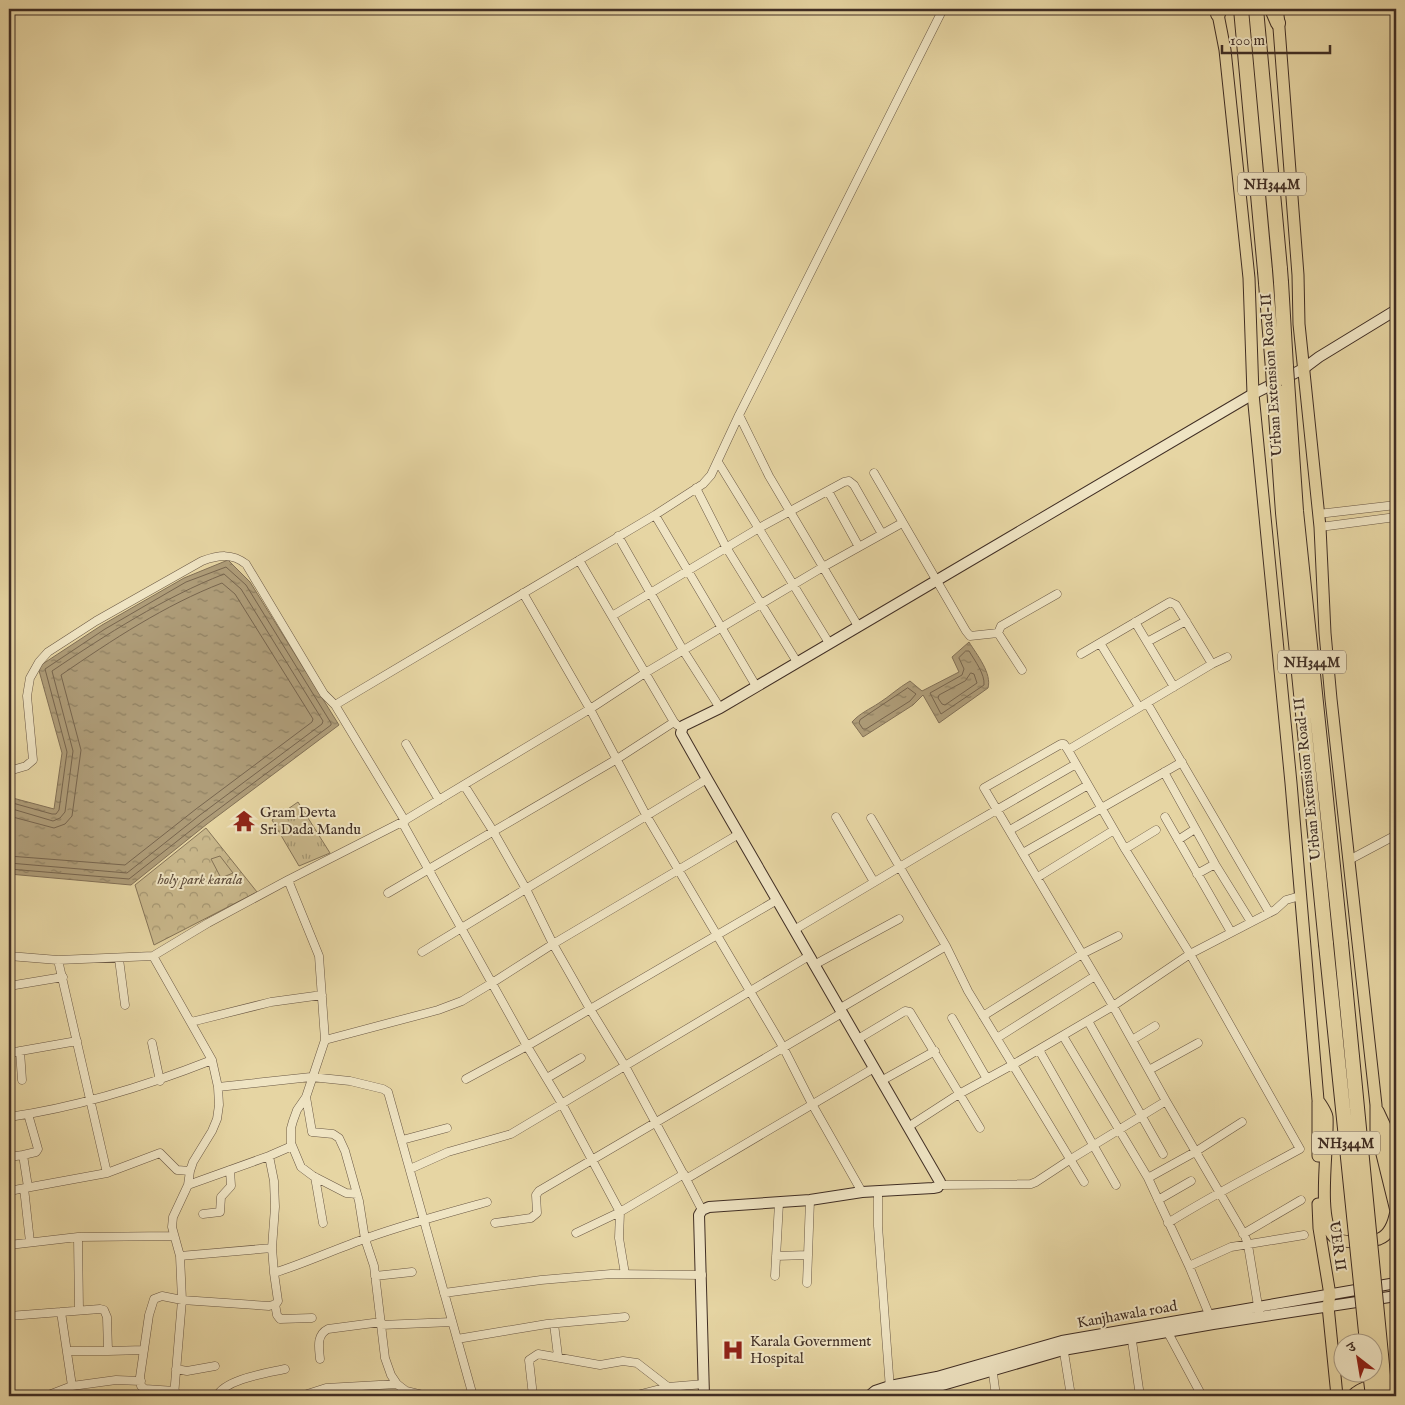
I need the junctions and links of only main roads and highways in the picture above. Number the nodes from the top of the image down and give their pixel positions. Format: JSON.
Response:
{"nodes":[{"id":1,"x":1241,"y":9,"type":"edge"},
{"id":2,"x":1256,"y":9,"type":"edge"},
{"id":3,"x":1272,"y":9,"type":"edge"},
{"id":4,"x":1277,"y":9,"type":"edge"},
{"id":5,"x":1218,"y":10,"type":"edge"},
{"id":6,"x":1278,"y":23,"type":"junction"},
{"id":7,"x":1298,"y":275,"type":"junction"},
{"id":8,"x":1249,"y":278,"type":"junction"},
{"id":9,"x":1282,"y":372,"type":"junction"},
{"id":10,"x":1318,"y":1100,"type":"junction"},
{"id":11,"x":1376,"y":1105,"type":"junction"},
{"id":12,"x":1396,"y":1178,"type":"edge"},
{"id":13,"x":1396,"y":1211,"type":"edge"},
{"id":14,"x":1366,"y":1332,"type":"edge"},
{"id":15,"x":1396,"y":1381,"type":"edge"},
{"id":16,"x":1371,"y":1382,"type":"edge"},
{"id":17,"x":1337,"y":1396,"type":"edge"},
{"id":18,"x":1352,"y":1396,"type":"edge"},
{"id":19,"x":1373,"y":1396,"type":"edge"},
{"id":20,"x":1385,"y":1396,"type":"edge"}],
"edges":[{"from":1,"to":9,"type":"highway","name":"Urban Extension Road-II","number":"NH344M"},
{"from":2,"to":9,"type":"highway","name":"Urban Extension Road-II","number":"NH344M"},
{"from":3,"to":6,"type":"highway"},
{"from":4,"to":6,"type":"main road"},
{"from":5,"to":8,"type":"main road"},
{"from":6,"to":7,"type":"main road"},
{"from":7,"to":8,"type":"main road"},
{"from":7,"to":11,"type":"main road"},
{"from":8,"to":10,"type":"main road"},
{"from":9,"to":14,"type":"highway","name":"Urban Extension Road-II","number":"NH344M","bridge":true},
{"from":9,"to":20,"type":"highway","name":"Urban Extension Road-II","number":"NH344M","bridge":true},
{"from":10,"to":13,"type":"main road"},
{"from":10,"to":17,"type":"main road","name":"UER II"},
{"from":11,"to":12,"type":"main road"},
{"from":11,"to":13,"type":"main road"},
{"from":15,"to":18,"type":"main road"},
{"from":16,"to":19,"type":"highway","bridge":true}]}
